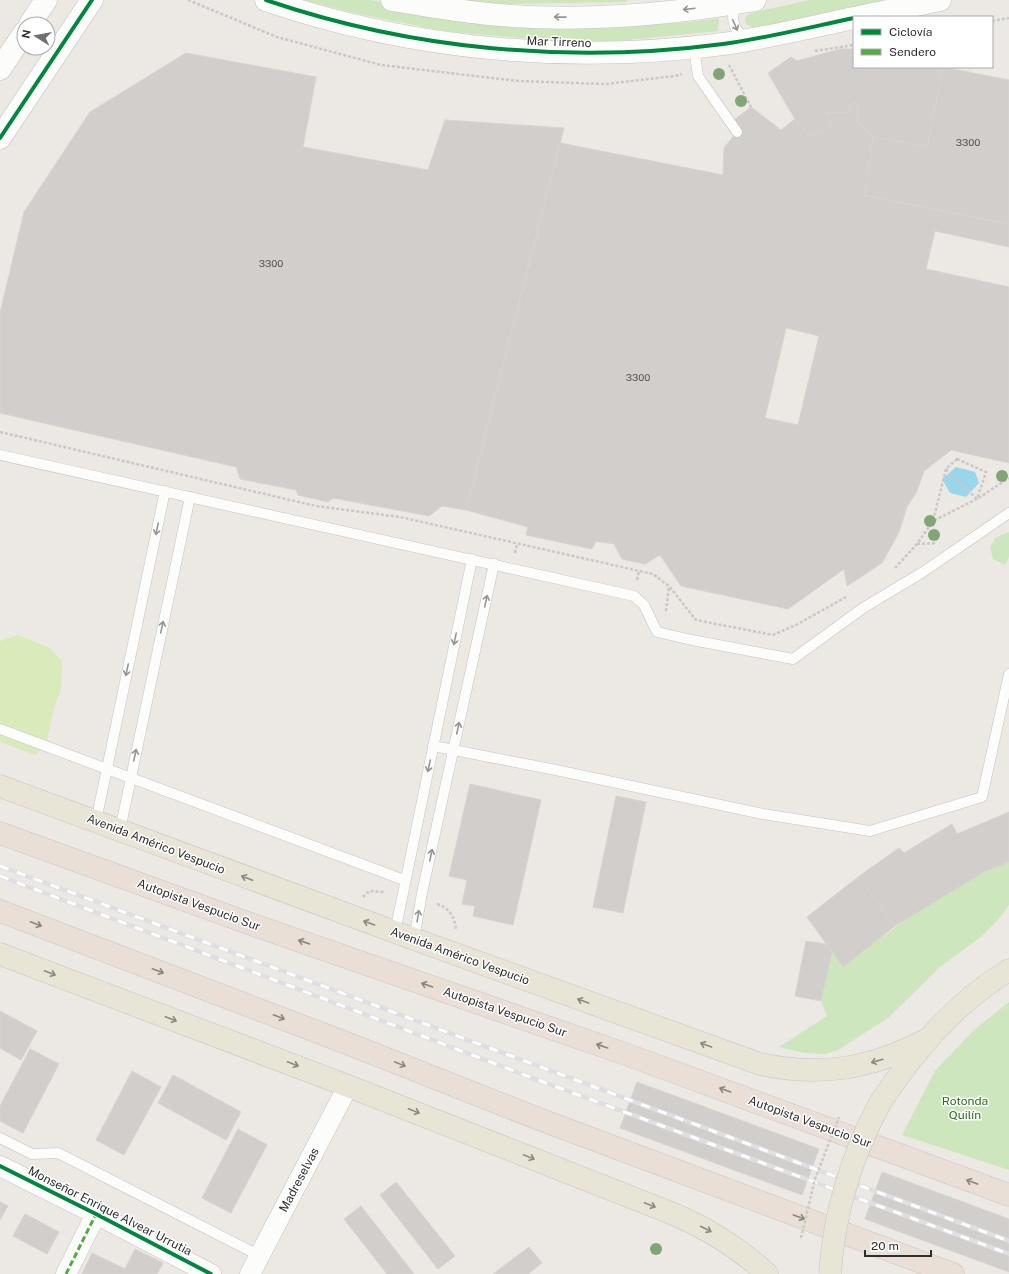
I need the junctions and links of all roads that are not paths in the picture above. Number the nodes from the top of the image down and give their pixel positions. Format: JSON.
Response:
{"nodes":[{"id":1,"x":46,"y":0,"type":"edge"},
{"id":2,"x":92,"y":0,"type":"edge"},
{"id":3,"x":266,"y":0,"type":"edge"},
{"id":4,"x":392,"y":0,"type":"edge"},
{"id":5,"x":940,"y":0,"type":"edge"},
{"id":6,"x":746,"y":2,"type":"edge"},
{"id":7,"x":35,"y":16,"type":"edge"},
{"id":8,"x":864,"y":16,"type":"edge"},
{"id":9,"x":853,"y":18,"type":"edge"},
{"id":10,"x":752,"y":40,"type":"junction"},
{"id":11,"x":16,"y":45,"type":"edge"},
{"id":12,"x":694,"y":48,"type":"junction"},
{"id":13,"x":0,"y":69,"type":"edge"},
{"id":14,"x":737,"y":132,"type":"dead end"},
{"id":15,"x":0,"y":138,"type":"edge"},
{"id":16,"x":0,"y":455,"type":"edge"},
{"id":17,"x":165,"y":491,"type":"junction"},
{"id":18,"x":190,"y":497,"type":"junction"},
{"id":19,"x":1009,"y":513,"type":"edge"},
{"id":20,"x":472,"y":559,"type":"junction"},
{"id":21,"x":494,"y":564,"type":"junction"},
{"id":22,"x":1009,"y":674,"type":"edge"},
{"id":23,"x":0,"y":729,"type":"edge"},
{"id":24,"x":433,"y":746,"type":"junction"},
{"id":25,"x":454,"y":750,"type":"junction"},
{"id":26,"x":106,"y":770,"type":"junction"},
{"id":27,"x":130,"y":778,"type":"junction"},
{"id":28,"x":0,"y":786,"type":"edge"},
{"id":29,"x":96,"y":821,"type":"junction"},
{"id":30,"x":120,"y":830,"type":"junction"},
{"id":31,"x":0,"y":833,"type":"edge"},
{"id":32,"x":404,"y":880,"type":"junction"},
{"id":33,"x":0,"y":911,"type":"edge"},
{"id":34,"x":404,"y":936,"type":"junction"},
{"id":35,"x":0,"y":954,"type":"edge"},
{"id":36,"x":1009,"y":970,"type":"edge"},
{"id":37,"x":926,"y":1040,"type":"junction"},
{"id":38,"x":348,"y":1086,"type":"junction"},
{"id":39,"x":0,"y":1138,"type":"edge"},
{"id":40,"x":0,"y":1166,"type":"edge"},
{"id":41,"x":1009,"y":1195,"type":"edge"},
{"id":42,"x":96,"y":1214,"type":"junction"},
{"id":43,"x":260,"y":1256,"type":"junction"},
{"id":44,"x":66,"y":1274,"type":"edge"},
{"id":45,"x":211,"y":1274,"type":"edge"},
{"id":46,"x":250,"y":1274,"type":"edge"},
{"id":47,"x":767,"y":1274,"type":"edge"},
{"id":48,"x":830,"y":1274,"type":"edge"},
{"id":49,"x":953,"y":1274,"type":"edge"}],
"edges":[{"from":1,"to":7,"type":"street"},
{"from":2,"to":15,"type":"street"},
{"from":3,"to":12,"type":"street","name":"Mar Tirreno"},
{"from":6,"to":4,"type":"street","name":"Mar Tirreno","one_way":true},
{"from":5,"to":8,"type":"street"},
{"from":6,"to":10,"type":"lane","one_way":true},
{"from":9,"to":10,"type":"street","name":"Mar Tirreno"},
{"from":10,"to":12,"type":"street","name":"Mar Tirreno"},
{"from":11,"to":13,"type":"street"},
{"from":12,"to":14,"type":"lane"},
{"from":16,"to":17,"type":"lane"},
{"from":17,"to":18,"type":"lane"},
{"from":17,"to":26,"type":"lane","one_way":true},
{"from":18,"to":20,"type":"lane"},
{"from":27,"to":18,"type":"lane","one_way":true},
{"from":19,"to":21,"type":"lane"},
{"from":20,"to":21,"type":"lane"},
{"from":20,"to":24,"type":"lane","one_way":true},
{"from":25,"to":21,"type":"lane","one_way":true},
{"from":22,"to":25,"type":"lane"},
{"from":23,"to":26,"type":"lane"},
{"from":24,"to":25,"type":"lane"},
{"from":24,"to":32,"type":"lane","one_way":true},
{"from":34,"to":25,"type":"lane","one_way":true},
{"from":26,"to":27,"type":"lane"},
{"from":26,"to":29,"type":"lane"},
{"from":27,"to":30,"type":"lane"},
{"from":27,"to":32,"type":"lane"},
{"from":28,"to":29,"type":"main road","name":"Avenida Américo Vespucio"},
{"from":29,"to":30,"type":"main road","name":"Avenida Américo Vespucio"},
{"from":34,"to":30,"type":"main road","name":"Avenida Américo Vespucio","one_way":true},
{"from":41,"to":31,"type":"highway","name":"Autopista Vespucio Sur","one_way":true},
{"from":32,"to":34,"type":"lane"},
{"from":33,"to":49,"type":"highway","one_way":true},
{"from":37,"to":34,"type":"main road","name":"Avenida Américo Vespucio","one_way":true},
{"from":35,"to":38,"type":"main road","one_way":true},
{"from":36,"to":37,"type":"main road"},
{"from":37,"to":48,"type":"main road","bridge":true},
{"from":38,"to":43,"type":"street","name":"Madreselvas"},
{"from":38,"to":47,"type":"main road","one_way":true},
{"from":39,"to":43,"type":"lane"},
{"from":40,"to":42,"type":"street","name":"Monseñor Enrique Alvear Urrutia"},
{"from":42,"to":44,"type":"street"},
{"from":42,"to":45,"type":"street","name":"Monseñor Enrique Alvear Urrutia"},
{"from":43,"to":46,"type":"street","name":"Madreselvas"}]}
